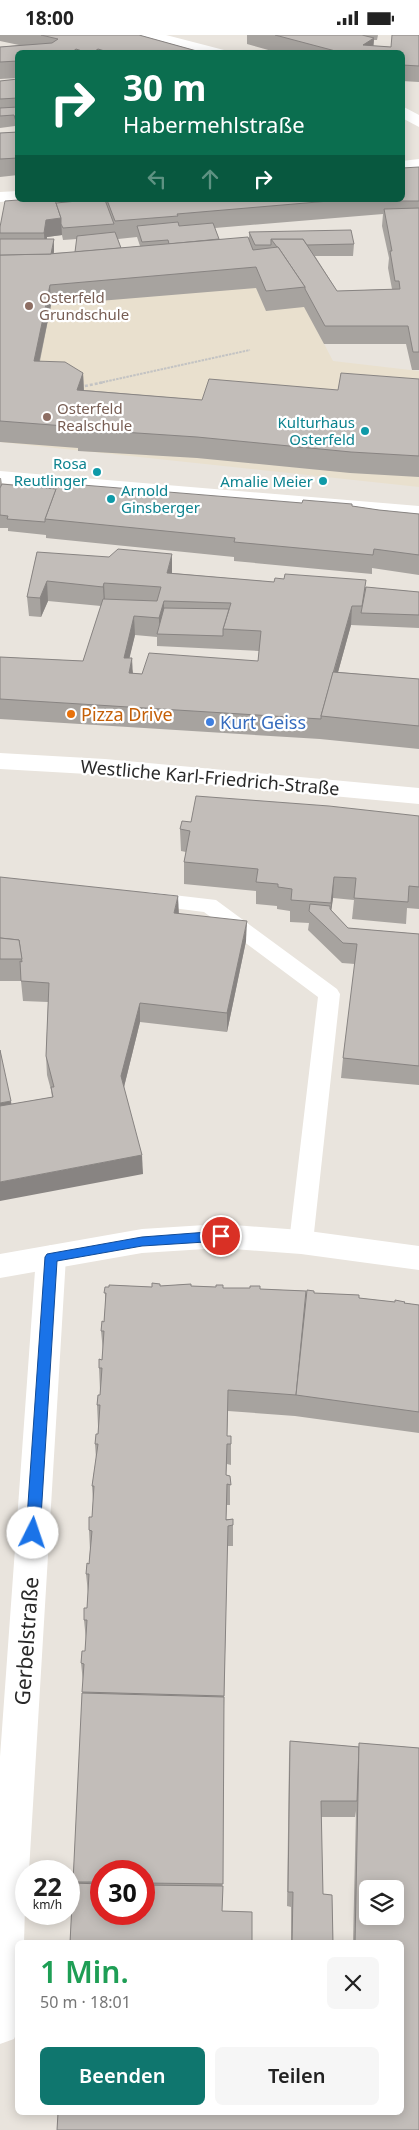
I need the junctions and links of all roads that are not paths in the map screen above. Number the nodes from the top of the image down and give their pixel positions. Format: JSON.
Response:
{"nodes":[{"id":1,"x":148,"y":35,"type":"edge"},
{"id":2,"x":207,"y":50,"type":"edge"},
{"id":3,"x":405,"y":102,"type":"edge"},
{"id":4,"x":419,"y":122,"type":"edge"},
{"id":5,"x":419,"y":164,"type":"edge"},
{"id":6,"x":405,"y":166,"type":"edge"},
{"id":7,"x":15,"y":196,"type":"edge"},
{"id":8,"x":0,"y":197,"type":"edge"},
{"id":9,"x":0,"y":477,"type":"edge"},
{"id":10,"x":419,"y":512,"type":"edge"},
{"id":11,"x":0,"y":761,"type":"edge"},
{"id":12,"x":419,"y":796,"type":"edge"},
{"id":13,"x":124,"y":896,"type":"edge"},
{"id":14,"x":301,"y":1242,"type":"junction"},
{"id":15,"x":51,"y":1257,"type":"junction"},
{"id":16,"x":419,"y":1258,"type":"edge"},
{"id":17,"x":0,"y":1266,"type":"edge"},
{"id":18,"x":0,"y":2025,"type":"edge"}],
"edges":[{"from":1,"to":2,"type":"street"},
{"from":3,"to":4,"type":"street"},
{"from":5,"to":6,"type":"street"},
{"from":7,"to":8,"type":"street"},
{"from":9,"to":10,"type":"street"},
{"from":11,"to":12,"type":"street","name":"Westliche Karl-Friedrich-Straße"},
{"from":13,"to":14,"type":"lane"},
{"from":14,"to":15,"type":"street"},
{"from":14,"to":16,"type":"street"},
{"from":15,"to":17,"type":"street"},
{"from":15,"to":18,"type":"street","name":"Gerbelstraße"}]}
